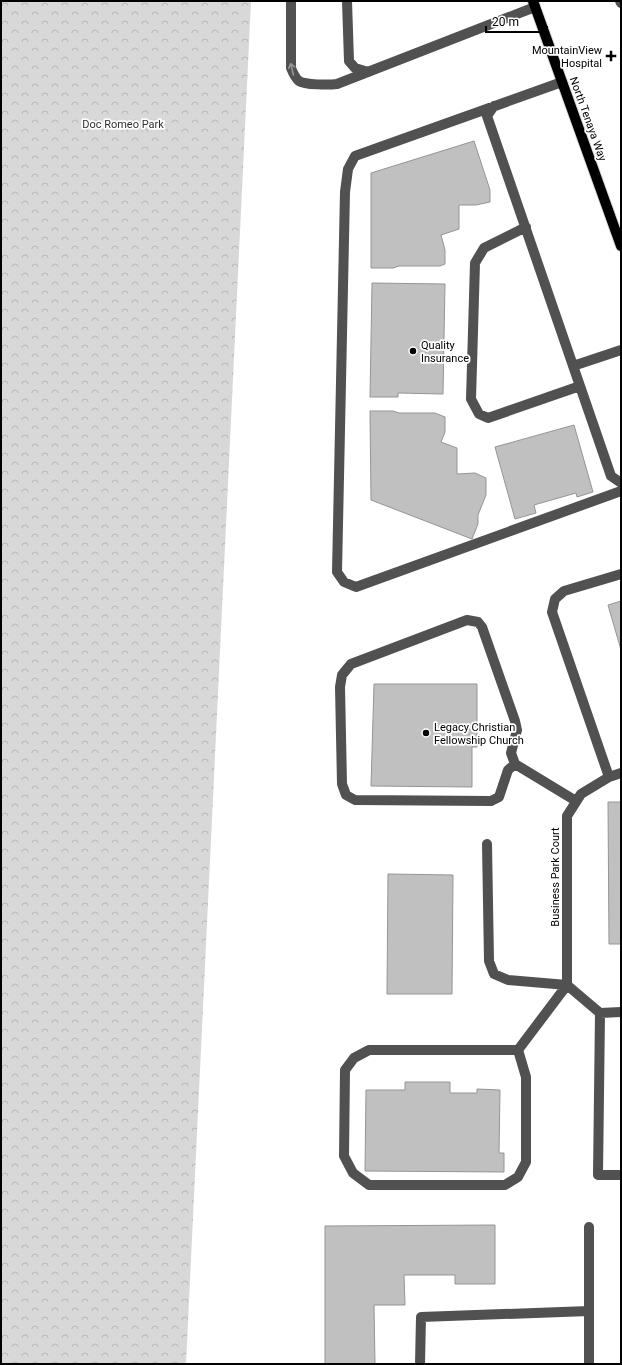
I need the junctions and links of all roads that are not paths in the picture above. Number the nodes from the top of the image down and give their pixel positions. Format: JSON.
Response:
{"nodes":[{"id":1,"x":291,"y":1,"type":"edge"},
{"id":2,"x":347,"y":1,"type":"edge"},
{"id":3,"x":534,"y":4,"type":"edge"},
{"id":4,"x":368,"y":72,"type":"junction"},
{"id":5,"x":562,"y":82,"type":"junction"},
{"id":6,"x":494,"y":106,"type":"junction"},
{"id":7,"x":526,"y":227,"type":"junction"},
{"id":8,"x":621,"y":246,"type":"edge"},
{"id":9,"x":621,"y":350,"type":"edge"},
{"id":10,"x":573,"y":366,"type":"junction"},
{"id":11,"x":580,"y":386,"type":"junction"},
{"id":12,"x":621,"y":483,"type":"edge"},
{"id":13,"x":621,"y":491,"type":"edge"},
{"id":14,"x":621,"y":574,"type":"edge"},
{"id":15,"x":515,"y":764,"type":"junction"},
{"id":16,"x":621,"y":773,"type":"edge"},
{"id":17,"x":609,"y":777,"type":"junction"},
{"id":18,"x":576,"y":801,"type":"junction"},
{"id":19,"x":487,"y":844,"type":"dead end"},
{"id":20,"x":567,"y":985,"type":"junction"},
{"id":21,"x":621,"y":1012,"type":"edge"},
{"id":22,"x":600,"y":1013,"type":"junction"},
{"id":23,"x":518,"y":1050,"type":"junction"},
{"id":24,"x":621,"y":1175,"type":"edge"},
{"id":25,"x":589,"y":1227,"type":"dead end"},
{"id":26,"x":589,"y":1311,"type":"junction"},
{"id":27,"x":420,"y":1364,"type":"edge"},
{"id":28,"x":589,"y":1364,"type":"edge"}],
"edges":[{"from":4,"to":1,"type":"street","one_way":true},
{"from":2,"to":4,"type":"street"},
{"from":3,"to":4,"type":"street"},
{"from":3,"to":5,"type":"main road","name":"North Tenaya Way"},
{"from":5,"to":6,"type":"street"},
{"from":5,"to":8,"type":"main road","name":"North Tenaya Way"},
{"from":6,"to":7,"type":"street"},
{"from":6,"to":13,"type":"street"},
{"from":7,"to":10,"type":"street"},
{"from":7,"to":11,"type":"street"},
{"from":9,"to":10,"type":"street"},
{"from":10,"to":11,"type":"street"},
{"from":11,"to":12,"type":"street"},
{"from":14,"to":17,"type":"street"},
{"from":15,"to":15,"type":"street"},
{"from":15,"to":18,"type":"street"},
{"from":16,"to":17,"type":"street","name":"Business Park Court"},
{"from":17,"to":18,"type":"street","name":"Business Park Court"},
{"from":18,"to":20,"type":"street","name":"Business Park Court"},
{"from":19,"to":20,"type":"street"},
{"from":20,"to":22,"type":"street"},
{"from":20,"to":23,"type":"street"},
{"from":21,"to":22,"type":"street"},
{"from":22,"to":24,"type":"street"},
{"from":23,"to":23,"type":"street"},
{"from":25,"to":26,"type":"street"},
{"from":26,"to":27,"type":"street"},
{"from":26,"to":28,"type":"street"}]}
